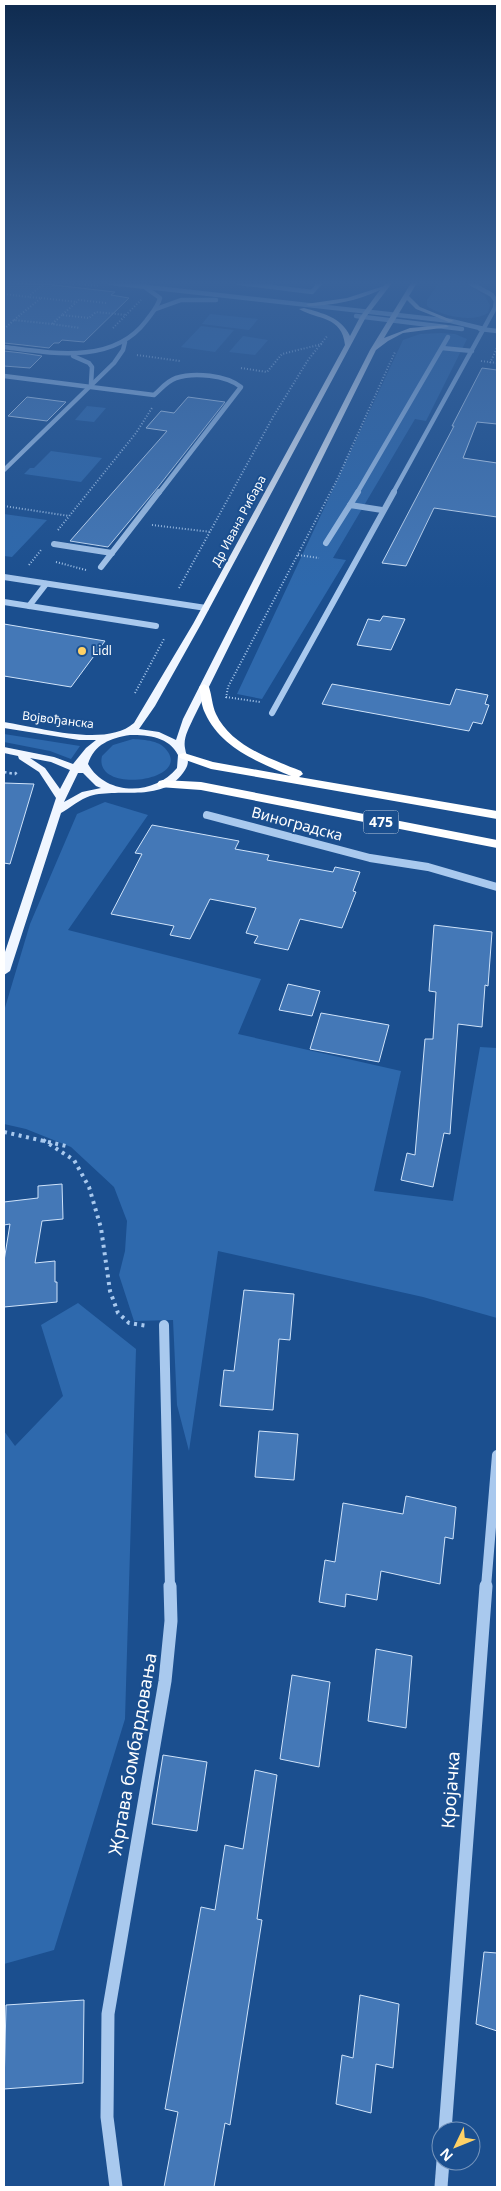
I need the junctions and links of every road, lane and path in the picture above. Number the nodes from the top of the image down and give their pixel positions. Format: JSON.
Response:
{"nodes":[{"id":1,"x":90,"y":385,"type":"edge"},
{"id":2,"x":92,"y":385,"type":"edge"},
{"id":3,"x":166,"y":385,"type":"edge"},
{"id":4,"x":239,"y":385,"type":"edge"},
{"id":5,"x":293,"y":385,"type":"edge"},
{"id":6,"x":327,"y":385,"type":"edge"},
{"id":7,"x":354,"y":385,"type":"edge"},
{"id":8,"x":382,"y":385,"type":"edge"},
{"id":9,"x":420,"y":385,"type":"edge"},
{"id":10,"x":453,"y":385,"type":"edge"},
{"id":11,"x":154,"y":395,"type":"junction"},
{"id":12,"x":4,"y":470,"type":"edge"},
{"id":13,"x":350,"y":505,"type":"junction"},
{"id":14,"x":4,"y":506,"type":"edge"},
{"id":15,"x":382,"y":510,"type":"junction"},
{"id":16,"x":70,"y":516,"type":"junction"},
{"id":17,"x":136,"y":523,"type":"junction"},
{"id":18,"x":211,"y":532,"type":"junction"},
{"id":19,"x":54,"y":536,"type":"dead end"},
{"id":20,"x":326,"y":543,"type":"dead end"},
{"id":21,"x":54,"y":544,"type":"dead end"},
{"id":22,"x":43,"y":548,"type":"dead end"},
{"id":23,"x":112,"y":553,"type":"junction"},
{"id":24,"x":101,"y":567,"type":"dead end"},
{"id":25,"x":26,"y":569,"type":"dead end"},
{"id":26,"x":4,"y":577,"type":"edge"},
{"id":27,"x":46,"y":584,"type":"junction"},
{"id":28,"x":4,"y":602,"type":"edge"},
{"id":29,"x":170,"y":603,"type":"junction"},
{"id":30,"x":29,"y":606,"type":"junction"},
{"id":31,"x":206,"y":608,"type":"junction"},
{"id":32,"x":156,"y":626,"type":"dead end"},
{"id":33,"x":165,"y":636,"type":"dead end"},
{"id":34,"x":204,"y":687,"type":"junction"},
{"id":35,"x":226,"y":697,"type":"junction"},
{"id":36,"x":131,"y":700,"type":"dead end"},
{"id":37,"x":225,"y":702,"type":"dead end"},
{"id":38,"x":276,"y":704,"type":"junction"},
{"id":39,"x":272,"y":713,"type":"dead end"},
{"id":40,"x":4,"y":725,"type":"edge"},
{"id":41,"x":130,"y":732,"type":"junction"},
{"id":42,"x":109,"y":736,"type":"junction"},
{"id":43,"x":8,"y":751,"type":"edge"},
{"id":44,"x":182,"y":752,"type":"junction"},
{"id":45,"x":86,"y":753,"type":"junction"},
{"id":46,"x":75,"y":768,"type":"junction"},
{"id":47,"x":88,"y":774,"type":"junction"},
{"id":48,"x":162,"y":784,"type":"junction"},
{"id":49,"x":324,"y":784,"type":"junction"},
{"id":50,"x":112,"y":788,"type":"junction"},
{"id":51,"x":60,"y":796,"type":"junction"},
{"id":52,"x":57,"y":811,"type":"junction"},
{"id":53,"x":207,"y":815,"type":"dead end"},
{"id":54,"x":497,"y":815,"type":"edge"},
{"id":55,"x":497,"y":844,"type":"edge"},
{"id":56,"x":497,"y":887,"type":"edge"},
{"id":57,"x":4,"y":971,"type":"edge"},
{"id":58,"x":4,"y":1132,"type":"edge"},
{"id":59,"x":42,"y":1140,"type":"junction"},
{"id":60,"x":66,"y":1146,"type":"dead end"},
{"id":61,"x":164,"y":1325,"type":"dead end"},
{"id":62,"x":134,"y":1326,"type":"dead end"},
{"id":63,"x":497,"y":1454,"type":"edge"},
{"id":64,"x":446,"y":2121,"type":"edge"},
{"id":65,"x":442,"y":2171,"type":"edge"},
{"id":66,"x":116,"y":2187,"type":"edge"},
{"id":67,"x":441,"y":2187,"type":"edge"}],
"edges":[{"from":1,"to":12,"type":"street"},
{"from":2,"to":11,"type":"street"},
{"from":3,"to":11,"type":"street"},
{"from":4,"to":17,"type":"street"},
{"from":5,"to":18,"type":"path"},
{"from":6,"to":31,"type":"main road","name":"Др Ивана Рибара"},
{"from":7,"to":34,"type":"main road"},
{"from":8,"to":35,"type":"path"},
{"from":9,"to":13,"type":"street"},
{"from":10,"to":15,"type":"street"},
{"from":11,"to":16,"type":"path"},
{"from":13,"to":15,"type":"street"},
{"from":13,"to":20,"type":"street"},
{"from":14,"to":16,"type":"path"},
{"from":15,"to":38,"type":"street"},
{"from":16,"to":19,"type":"path"},
{"from":17,"to":18,"type":"path"},
{"from":17,"to":23,"type":"street"},
{"from":18,"to":29,"type":"path"},
{"from":21,"to":23,"type":"street"},
{"from":22,"to":25,"type":"path"},
{"from":23,"to":24,"type":"street"},
{"from":26,"to":27,"type":"street"},
{"from":27,"to":29,"type":"street"},
{"from":27,"to":30,"type":"street"},
{"from":28,"to":30,"type":"street"},
{"from":29,"to":31,"type":"street"},
{"from":30,"to":32,"type":"street"},
{"from":31,"to":41,"type":"main road","name":"Др Ивана Рибара"},
{"from":33,"to":36,"type":"path"},
{"from":34,"to":44,"type":"main road"},
{"from":34,"to":49,"type":"highway"},
{"from":35,"to":37,"type":"path"},
{"from":35,"to":38,"type":"path"},
{"from":38,"to":39,"type":"street"},
{"from":40,"to":42,"type":"main road","name":"Војвођанска"},
{"from":41,"to":42,"type":"main road"},
{"from":41,"to":44,"type":"main road"},
{"from":42,"to":45,"type":"main road"},
{"from":43,"to":46,"type":"main road"},
{"from":43,"to":51,"type":"main road"},
{"from":44,"to":48,"type":"main road"},
{"from":44,"to":49,"type":"highway","number":"475"},
{"from":45,"to":46,"type":"main road"},
{"from":45,"to":47,"type":"main road"},
{"from":46,"to":47,"type":"main road"},
{"from":46,"to":51,"type":"main road"},
{"from":47,"to":50,"type":"main road"},
{"from":48,"to":50,"type":"main road"},
{"from":48,"to":55,"type":"highway","number":"475"},
{"from":49,"to":54,"type":"highway","number":"475"},
{"from":50,"to":52,"type":"main road"},
{"from":51,"to":52,"type":"main road"},
{"from":52,"to":57,"type":"main road"},
{"from":53,"to":56,"type":"street","name":"Виноградска"},
{"from":58,"to":59,"type":"path"},
{"from":59,"to":60,"type":"path"},
{"from":59,"to":62,"type":"path"},
{"from":61,"to":66,"type":"street","name":"Жртава бомбардовања"},
{"from":63,"to":64,"type":"street","name":"Кројачка"},
{"from":65,"to":67,"type":"street"}]}
